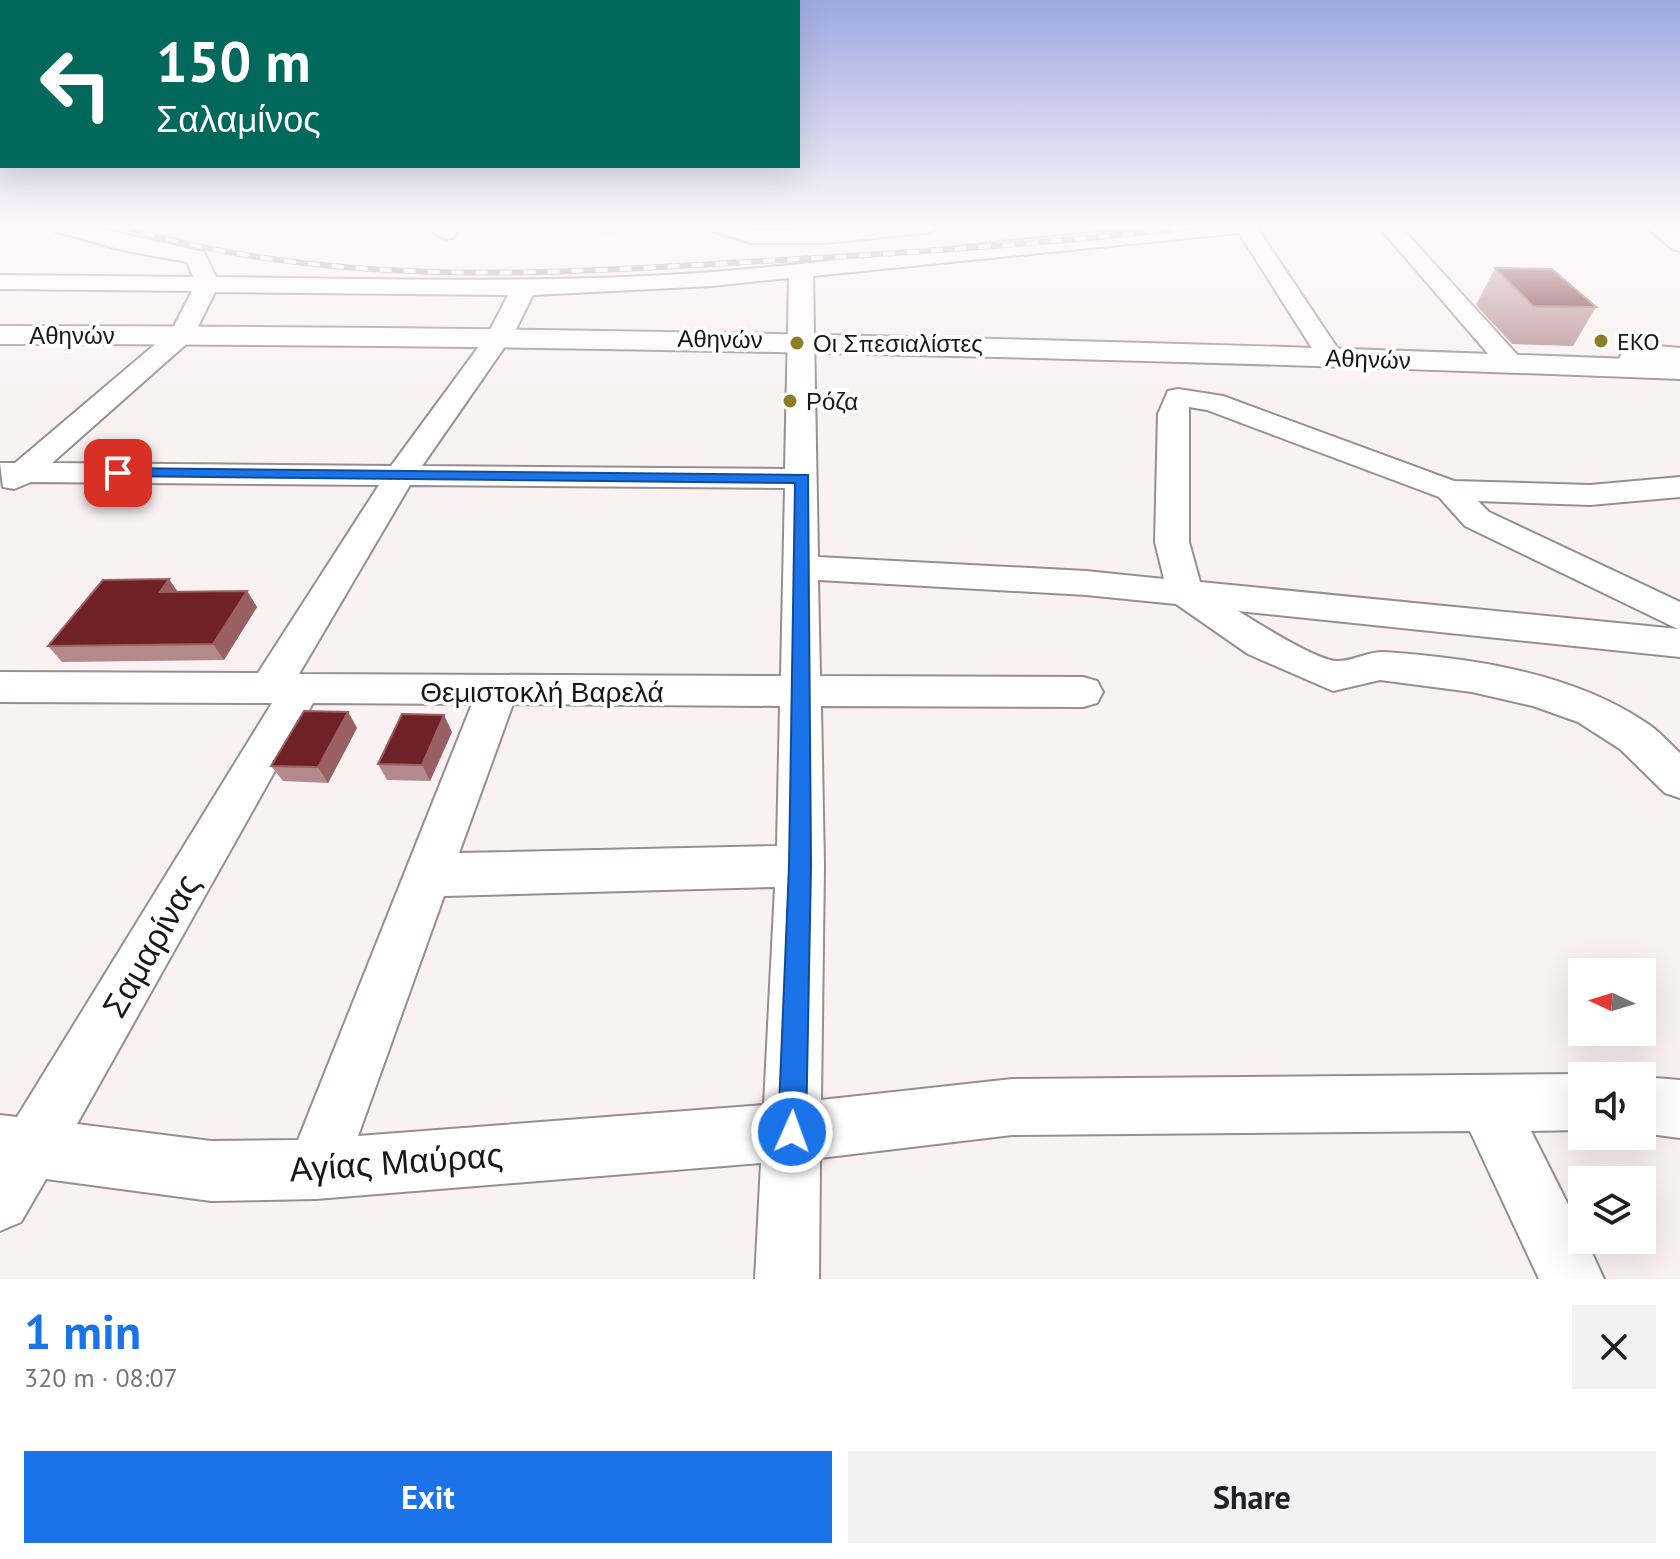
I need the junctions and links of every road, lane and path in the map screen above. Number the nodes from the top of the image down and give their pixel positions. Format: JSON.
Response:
{"nodes":[{"id":1,"x":206,"y":286,"type":"edge"},
{"id":2,"x":341,"y":286,"type":"edge"},
{"id":3,"x":572,"y":286,"type":"edge"},
{"id":4,"x":801,"y":286,"type":"edge"},
{"id":5,"x":1284,"y":286,"type":"edge"},
{"id":6,"x":1441,"y":286,"type":"edge"},
{"id":7,"x":524,"y":288,"type":"junction"},
{"id":8,"x":183,"y":334,"type":"junction"},
{"id":9,"x":0,"y":335,"type":"edge"},
{"id":10,"x":500,"y":335,"type":"junction"},
{"id":11,"x":801,"y":340,"type":"junction"},
{"id":12,"x":1680,"y":356,"type":"edge"},
{"id":13,"x":1331,"y":358,"type":"junction"},
{"id":14,"x":1512,"y":365,"type":"junction"},
{"id":15,"x":1627,"y":368,"type":"junction"},
{"id":16,"x":1680,"y":370,"type":"edge"},
{"id":17,"x":12,"y":472,"type":"edge"},
{"id":18,"x":400,"y":476,"type":"junction"},
{"id":19,"x":803,"y":479,"type":"junction"},
{"id":20,"x":1680,"y":487,"type":"edge"},
{"id":21,"x":1450,"y":490,"type":"junction"},
{"id":22,"x":0,"y":492,"type":"edge"},
{"id":23,"x":800,"y":568,"type":"junction"},
{"id":24,"x":1185,"y":593,"type":"junction"},
{"id":25,"x":1680,"y":617,"type":"edge"},
{"id":26,"x":1680,"y":643,"type":"edge"},
{"id":27,"x":0,"y":687,"type":"edge"},
{"id":28,"x":285,"y":689,"type":"junction"},
{"id":29,"x":498,"y":690,"type":"junction"},
{"id":30,"x":1083,"y":692,"type":"dead end"},
{"id":31,"x":801,"y":693,"type":"junction"},
{"id":32,"x":1680,"y":780,"type":"edge"},
{"id":33,"x":800,"y":866,"type":"junction"},
{"id":34,"x":429,"y":875,"type":"junction"},
{"id":35,"x":1568,"y":1102,"type":"edge"},
{"id":36,"x":1487,"y":1104,"type":"junction"},
{"id":37,"x":1656,"y":1106,"type":"edge"},
{"id":38,"x":1680,"y":1109,"type":"edge"},
{"id":39,"x":792,"y":1132,"type":"junction"},
{"id":40,"x":16,"y":1146,"type":"edge"},
{"id":41,"x":316,"y":1169,"type":"junction"},
{"id":42,"x":0,"y":1201,"type":"edge"},
{"id":43,"x":787,"y":1279,"type":"edge"},
{"id":44,"x":1572,"y":1279,"type":"edge"}],
"edges":[{"from":1,"to":8,"type":"street"},
{"from":2,"to":7,"type":"street"},
{"from":3,"to":7,"type":"street"},
{"from":4,"to":11,"type":"street"},
{"from":5,"to":13,"type":"street"},
{"from":6,"to":14,"type":"street"},
{"from":7,"to":10,"type":"street","name":"Σαμαρίνας"},
{"from":8,"to":9,"type":"main road","name":"Αθηνών"},
{"from":8,"to":10,"type":"main road","name":"Αθηνών"},
{"from":8,"to":17,"type":"street"},
{"from":10,"to":11,"type":"main road","name":"Αθηνών"},
{"from":10,"to":18,"type":"street","name":"Σαμαρίνας"},
{"from":11,"to":13,"type":"main road","name":"Αθηνών"},
{"from":11,"to":19,"type":"street"},
{"from":12,"to":15,"type":"street"},
{"from":13,"to":14,"type":"main road","name":"Αθηνών"},
{"from":14,"to":15,"type":"main road","name":"Αθηνών"},
{"from":15,"to":16,"type":"main road","name":"Αθηνών"},
{"from":17,"to":18,"type":"street"},
{"from":17,"to":22,"type":"street"},
{"from":18,"to":19,"type":"street"},
{"from":18,"to":28,"type":"street","name":"Σαμαρίνας"},
{"from":19,"to":23,"type":"street"},
{"from":20,"to":21,"type":"street"},
{"from":21,"to":24,"type":"street"},
{"from":21,"to":25,"type":"street"},
{"from":23,"to":24,"type":"street"},
{"from":23,"to":31,"type":"street"},
{"from":24,"to":26,"type":"street"},
{"from":24,"to":32,"type":"street"},
{"from":27,"to":28,"type":"street","name":"Θεμιστοκλή Βαρελά"},
{"from":28,"to":29,"type":"street","name":"Θεμιστοκλή Βαρελά"},
{"from":28,"to":40,"type":"street","name":"Σαμαρίνας"},
{"from":29,"to":31,"type":"street","name":"Θεμιστοκλή Βαρελά"},
{"from":29,"to":34,"type":"street"},
{"from":30,"to":31,"type":"street","name":"Θεμιστοκλή Βαρελά"},
{"from":31,"to":33,"type":"street"},
{"from":33,"to":34,"type":"street"},
{"from":33,"to":39,"type":"street"},
{"from":34,"to":41,"type":"street"},
{"from":35,"to":36,"type":"street","name":"Αγίας Μαύρας"},
{"from":36,"to":39,"type":"street","name":"Αγίας Μαύρας"},
{"from":36,"to":44,"type":"street"},
{"from":37,"to":38,"type":"street"},
{"from":39,"to":41,"type":"street","name":"Αγίας Μαύρας"},
{"from":39,"to":43,"type":"street"},
{"from":40,"to":41,"type":"street","name":"Αγίας Μαύρας"},
{"from":40,"to":42,"type":"street","name":"Σαμαρίνας"}]}
